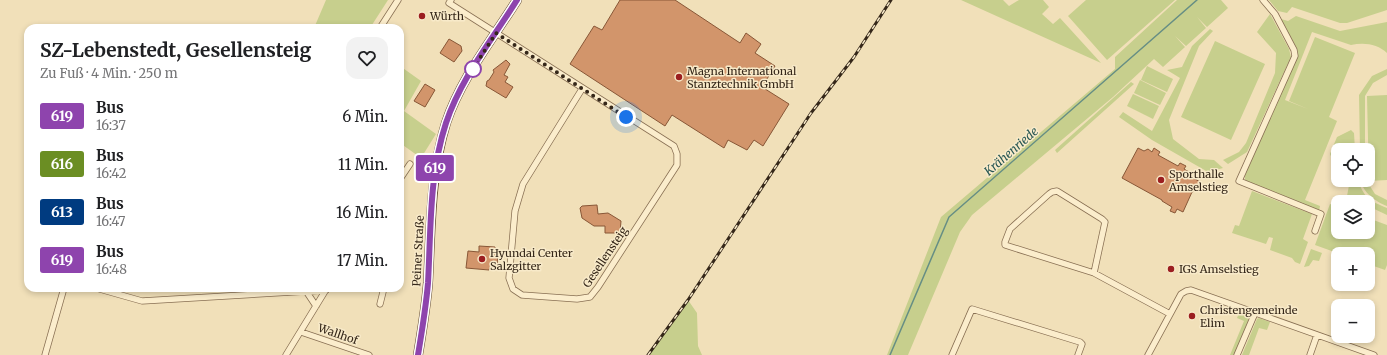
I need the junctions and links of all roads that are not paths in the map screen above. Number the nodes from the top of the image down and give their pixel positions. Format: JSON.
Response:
{"nodes":[{"id":1,"x":398,"y":0,"type":"edge"},
{"id":2,"x":517,"y":0,"type":"edge"},
{"id":3,"x":1263,"y":0,"type":"edge"},
{"id":4,"x":448,"y":1,"type":"edge"},
{"id":5,"x":383,"y":24,"type":"edge"},
{"id":6,"x":496,"y":33,"type":"junction"},
{"id":7,"x":582,"y":89,"type":"junction"},
{"id":8,"x":410,"y":164,"type":"dead end"},
{"id":9,"x":404,"y":173,"type":"edge"},
{"id":10,"x":1315,"y":231,"type":"dead end"},
{"id":11,"x":1094,"y":273,"type":"junction"},
{"id":12,"x":63,"y":292,"type":"edge"},
{"id":13,"x":110,"y":292,"type":"edge"},
{"id":14,"x":290,"y":292,"type":"edge"},
{"id":15,"x":307,"y":292,"type":"edge"},
{"id":16,"x":325,"y":292,"type":"edge"},
{"id":17,"x":383,"y":292,"type":"edge"},
{"id":18,"x":380,"y":304,"type":"dead end"},
{"id":19,"x":316,"y":306,"type":"junction"},
{"id":20,"x":1255,"y":313,"type":"junction"},
{"id":21,"x":1170,"y":314,"type":"junction"},
{"id":22,"x":301,"y":332,"type":"junction"},
{"id":23,"x":1317,"y":335,"type":"junction"},
{"id":24,"x":45,"y":355,"type":"edge"},
{"id":25,"x":286,"y":355,"type":"edge"},
{"id":26,"x":369,"y":355,"type":"edge"},
{"id":27,"x":418,"y":355,"type":"edge"},
{"id":28,"x":952,"y":355,"type":"edge"},
{"id":29,"x":1078,"y":355,"type":"edge"},
{"id":30,"x":1148,"y":355,"type":"edge"},
{"id":31,"x":1237,"y":355,"type":"edge"},
{"id":32,"x":1310,"y":355,"type":"edge"},
{"id":33,"x":1374,"y":355,"type":"edge"}],
"edges":[{"from":1,"to":5,"type":"street"},
{"from":2,"to":6,"type":"main road","name":"Peiner Straße"},
{"from":3,"to":10,"type":"street"},
{"from":4,"to":6,"type":"street","name":"Gesellensteig"},
{"from":6,"to":7,"type":"street","name":"Gesellensteig"},
{"from":6,"to":27,"type":"main road","name":"Peiner Straße"},
{"from":7,"to":7,"type":"street","name":"Gesellensteig"},
{"from":8,"to":9,"type":"street"},
{"from":11,"to":11,"type":"street"},
{"from":11,"to":21,"type":"street"},
{"from":12,"to":24,"type":"street"},
{"from":13,"to":14,"type":"street"},
{"from":15,"to":19,"type":"street"},
{"from":16,"to":19,"type":"street"},
{"from":17,"to":18,"type":"street"},
{"from":19,"to":22,"type":"street"},
{"from":20,"to":21,"type":"street"},
{"from":20,"to":23,"type":"street"},
{"from":20,"to":31,"type":"street"},
{"from":21,"to":30,"type":"street"},
{"from":22,"to":25,"type":"street"},
{"from":22,"to":26,"type":"street","name":"Wallhof"},
{"from":23,"to":32,"type":"street"},
{"from":23,"to":33,"type":"street"},
{"from":28,"to":29,"type":"street"}]}
